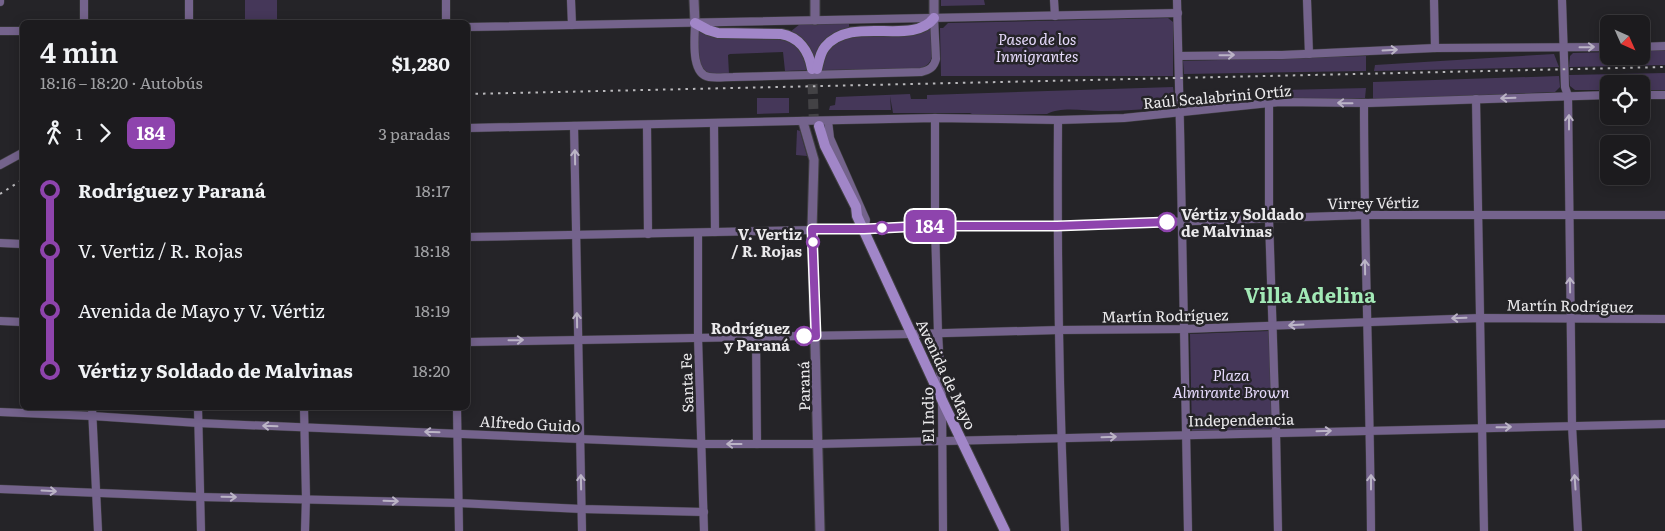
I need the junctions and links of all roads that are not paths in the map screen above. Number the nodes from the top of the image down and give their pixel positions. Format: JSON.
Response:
{"nodes":[{"id":1,"x":84,"y":0,"type":"edge"},
{"id":2,"x":189,"y":0,"type":"edge"},
{"id":3,"x":446,"y":0,"type":"edge"},
{"id":4,"x":571,"y":0,"type":"edge"},
{"id":5,"x":694,"y":0,"type":"edge"},
{"id":6,"x":815,"y":0,"type":"edge"},
{"id":7,"x":934,"y":0,"type":"edge"},
{"id":8,"x":1054,"y":0,"type":"edge"},
{"id":9,"x":1178,"y":0,"type":"edge"},
{"id":10,"x":1307,"y":0,"type":"edge"},
{"id":11,"x":1434,"y":0,"type":"edge"},
{"id":12,"x":1562,"y":0,"type":"edge"},
{"id":13,"x":1178,"y":13,"type":"junction"},
{"id":14,"x":1055,"y":16,"type":"junction"},
{"id":15,"x":934,"y":18,"type":"junction"},
{"id":16,"x":84,"y":20,"type":"edge"},
{"id":17,"x":189,"y":20,"type":"edge"},
{"id":18,"x":446,"y":20,"type":"edge"},
{"id":19,"x":815,"y":20,"type":"junction"},
{"id":20,"x":695,"y":23,"type":"junction"},
{"id":21,"x":572,"y":25,"type":"junction"},
{"id":22,"x":470,"y":27,"type":"edge"},
{"id":23,"x":0,"y":31,"type":"edge"},
{"id":24,"x":20,"y":31,"type":"edge"},
{"id":25,"x":1665,"y":46,"type":"edge"},
{"id":26,"x":1600,"y":47,"type":"edge"},
{"id":27,"x":1650,"y":47,"type":"edge"},
{"id":28,"x":1435,"y":48,"type":"junction"},
{"id":29,"x":1564,"y":48,"type":"junction"},
{"id":30,"x":1308,"y":54,"type":"junction"},
{"id":31,"x":1179,"y":56,"type":"junction"},
{"id":32,"x":1650,"y":95,"type":"edge"},
{"id":33,"x":1665,"y":95,"type":"edge"},
{"id":34,"x":1568,"y":96,"type":"junction"},
{"id":35,"x":1600,"y":96,"type":"edge"},
{"id":36,"x":1476,"y":99,"type":"junction"},
{"id":37,"x":1270,"y":103,"type":"junction"},
{"id":38,"x":1364,"y":103,"type":"junction"},
{"id":39,"x":1180,"y":113,"type":"junction"},
{"id":40,"x":935,"y":118,"type":"junction"},
{"id":41,"x":1058,"y":120,"type":"junction"},
{"id":42,"x":803,"y":122,"type":"junction"},
{"id":43,"x":714,"y":124,"type":"junction"},
{"id":44,"x":647,"y":125,"type":"junction"},
{"id":45,"x":820,"y":125,"type":"junction"},
{"id":46,"x":574,"y":126,"type":"junction"},
{"id":47,"x":470,"y":128,"type":"edge"},
{"id":48,"x":20,"y":154,"type":"edge"},
{"id":49,"x":0,"y":165,"type":"edge"},
{"id":50,"x":1364,"y":215,"type":"junction"},
{"id":51,"x":1478,"y":215,"type":"junction"},
{"id":52,"x":1665,"y":215,"type":"edge"},
{"id":53,"x":1569,"y":216,"type":"junction"},
{"id":54,"x":1269,"y":219,"type":"junction"},
{"id":55,"x":1181,"y":222,"type":"junction"},
{"id":56,"x":935,"y":226,"type":"junction"},
{"id":57,"x":1057,"y":226,"type":"junction"},
{"id":58,"x":812,"y":229,"type":"junction"},
{"id":59,"x":864,"y":229,"type":"junction"},
{"id":60,"x":715,"y":232,"type":"junction"},
{"id":61,"x":698,"y":233,"type":"junction"},
{"id":62,"x":648,"y":234,"type":"junction"},
{"id":63,"x":576,"y":235,"type":"junction"},
{"id":64,"x":470,"y":237,"type":"edge"},
{"id":65,"x":0,"y":243,"type":"edge"},
{"id":66,"x":20,"y":244,"type":"edge"},
{"id":67,"x":1480,"y":318,"type":"junction"},
{"id":68,"x":1570,"y":319,"type":"junction"},
{"id":69,"x":1665,"y":319,"type":"edge"},
{"id":70,"x":0,"y":321,"type":"edge"},
{"id":71,"x":20,"y":322,"type":"edge"},
{"id":72,"x":1367,"y":322,"type":"junction"},
{"id":73,"x":1273,"y":327,"type":"junction"},
{"id":74,"x":1185,"y":329,"type":"junction"},
{"id":75,"x":1059,"y":330,"type":"junction"},
{"id":76,"x":938,"y":333,"type":"junction"},
{"id":77,"x":911,"y":334,"type":"junction"},
{"id":78,"x":756,"y":336,"type":"junction"},
{"id":79,"x":816,"y":336,"type":"junction"},
{"id":80,"x":698,"y":337,"type":"junction"},
{"id":81,"x":578,"y":339,"type":"junction"},
{"id":82,"x":470,"y":342,"type":"edge"},
{"id":83,"x":942,"y":400,"type":"junction"},
{"id":84,"x":198,"y":410,"type":"edge"},
{"id":85,"x":304,"y":410,"type":"edge"},
{"id":86,"x":457,"y":410,"type":"edge"},
{"id":87,"x":0,"y":412,"type":"edge"},
{"id":88,"x":92,"y":412,"type":"edge"},
{"id":89,"x":198,"y":423,"type":"junction"},
{"id":90,"x":1665,"y":424,"type":"edge"},
{"id":91,"x":1572,"y":426,"type":"junction"},
{"id":92,"x":304,"y":427,"type":"junction"},
{"id":93,"x":1482,"y":428,"type":"junction"},
{"id":94,"x":1370,"y":430,"type":"junction"},
{"id":95,"x":1276,"y":432,"type":"junction"},
{"id":96,"x":457,"y":434,"type":"junction"},
{"id":97,"x":1187,"y":435,"type":"junction"},
{"id":98,"x":1061,"y":438,"type":"junction"},
{"id":99,"x":580,"y":440,"type":"junction"},
{"id":100,"x":941,"y":441,"type":"junction"},
{"id":101,"x":962,"y":441,"type":"junction"},
{"id":102,"x":702,"y":444,"type":"junction"},
{"id":103,"x":757,"y":444,"type":"junction"},
{"id":104,"x":818,"y":444,"type":"junction"},
{"id":105,"x":0,"y":489,"type":"edge"},
{"id":106,"x":96,"y":493,"type":"junction"},
{"id":107,"x":200,"y":497,"type":"junction"},
{"id":108,"x":306,"y":498,"type":"junction"},
{"id":109,"x":458,"y":503,"type":"junction"},
{"id":110,"x":582,"y":509,"type":"junction"},
{"id":111,"x":704,"y":512,"type":"junction"},
{"id":112,"x":98,"y":531,"type":"edge"},
{"id":113,"x":201,"y":531,"type":"edge"},
{"id":114,"x":305,"y":531,"type":"edge"},
{"id":115,"x":459,"y":531,"type":"edge"},
{"id":116,"x":582,"y":531,"type":"edge"},
{"id":117,"x":704,"y":531,"type":"edge"},
{"id":118,"x":820,"y":531,"type":"edge"},
{"id":119,"x":943,"y":531,"type":"edge"},
{"id":120,"x":1005,"y":531,"type":"edge"},
{"id":121,"x":1065,"y":531,"type":"edge"},
{"id":122,"x":1188,"y":531,"type":"edge"},
{"id":123,"x":1278,"y":531,"type":"edge"},
{"id":124,"x":1371,"y":531,"type":"edge"},
{"id":125,"x":1484,"y":531,"type":"edge"},
{"id":126,"x":1578,"y":531,"type":"edge"}],
"edges":[{"from":1,"to":16,"type":"street"},
{"from":2,"to":17,"type":"street"},
{"from":3,"to":18,"type":"street"},
{"from":4,"to":21,"type":"street"},
{"from":5,"to":20,"type":"street"},
{"from":6,"to":19,"type":"street"},
{"from":7,"to":15,"type":"street"},
{"from":8,"to":14,"type":"street"},
{"from":9,"to":13,"type":"street"},
{"from":10,"to":30,"type":"street"},
{"from":11,"to":28,"type":"street"},
{"from":12,"to":29,"type":"street"},
{"from":13,"to":14,"type":"street"},
{"from":13,"to":31,"type":"street"},
{"from":14,"to":15,"type":"street"},
{"from":15,"to":19,"type":"street"},
{"from":15,"to":20,"type":"main road"},
{"from":15,"to":20,"type":"street"},
{"from":19,"to":20,"type":"street"},
{"from":20,"to":21,"type":"street"},
{"from":21,"to":22,"type":"street"},
{"from":23,"to":24,"type":"street"},
{"from":25,"to":27,"type":"street"},
{"from":29,"to":26,"type":"street","one_way":true},
{"from":28,"to":29,"type":"street"},
{"from":30,"to":28,"type":"street","one_way":true},
{"from":29,"to":34,"type":"street"},
{"from":31,"to":30,"type":"street","one_way":true},
{"from":31,"to":39,"type":"street"},
{"from":32,"to":33,"type":"street"},
{"from":34,"to":35,"type":"street","name":"Raúl Scalabrini Ortíz"},
{"from":34,"to":36,"type":"street","name":"Raúl Scalabrini Ortíz","one_way":true},
{"from":53,"to":34,"type":"street","one_way":true},
{"from":36,"to":38,"type":"street","name":"Raúl Scalabrini Ortíz"},
{"from":36,"to":51,"type":"street"},
{"from":38,"to":37,"type":"street","name":"Raúl Scalabrini Ortíz","one_way":true},
{"from":37,"to":39,"type":"street","name":"Raúl Scalabrini Ortíz"},
{"from":37,"to":54,"type":"street"},
{"from":38,"to":50,"type":"street"},
{"from":39,"to":41,"type":"street","name":"Raúl Scalabrini Ortíz"},
{"from":39,"to":55,"type":"street"},
{"from":40,"to":41,"type":"street","name":"Raúl Scalabrini Ortíz"},
{"from":40,"to":45,"type":"street","name":"Raúl Scalabrini Ortíz"},
{"from":40,"to":56,"type":"street","name":"El Indio"},
{"from":41,"to":57,"type":"street"},
{"from":42,"to":43,"type":"street","name":"Raúl Scalabrini Ortíz"},
{"from":42,"to":45,"type":"street","name":"Raúl Scalabrini Ortíz"},
{"from":42,"to":58,"type":"street","name":"Paraná"},
{"from":43,"to":44,"type":"street","name":"Raúl Scalabrini Ortíz"},
{"from":43,"to":60,"type":"street"},
{"from":44,"to":46,"type":"street","name":"Raúl Scalabrini Ortíz"},
{"from":44,"to":62,"type":"street"},
{"from":45,"to":59,"type":"main road","name":"Avenida de Mayo"},
{"from":45,"to":59,"type":"street","name":"Avenida de Mayo"},
{"from":46,"to":47,"type":"street","name":"Raúl Scalabrini Ortíz"},
{"from":63,"to":46,"type":"street","one_way":true},
{"from":48,"to":49,"type":"street"},
{"from":50,"to":51,"type":"street","name":"Virrey Vértiz"},
{"from":50,"to":54,"type":"street","name":"Virrey Vértiz"},
{"from":72,"to":50,"type":"street","one_way":true},
{"from":51,"to":53,"type":"street","name":"Virrey Vértiz"},
{"from":51,"to":67,"type":"street"},
{"from":52,"to":53,"type":"street","name":"Virrey Vértiz"},
{"from":68,"to":53,"type":"street","one_way":true},
{"from":54,"to":55,"type":"street","name":"Virrey Vértiz"},
{"from":54,"to":73,"type":"street"},
{"from":55,"to":57,"type":"street","name":"Virrey Vértiz"},
{"from":55,"to":74,"type":"street"},
{"from":56,"to":57,"type":"street","name":"Virrey Vértiz"},
{"from":56,"to":59,"type":"street","name":"Virrey Vértiz"},
{"from":56,"to":76,"type":"street","name":"El Indio"},
{"from":57,"to":75,"type":"street"},
{"from":58,"to":59,"type":"street","name":"Virrey Vértiz"},
{"from":58,"to":60,"type":"street","name":"Virrey Vértiz"},
{"from":58,"to":79,"type":"street","name":"Paraná"},
{"from":59,"to":77,"type":"main road","name":"Avenida de Mayo"},
{"from":60,"to":61,"type":"street","name":"Virrey Vértiz"},
{"from":61,"to":62,"type":"street","name":"Virrey Vértiz"},
{"from":61,"to":80,"type":"street","name":"Santa Fe"},
{"from":62,"to":63,"type":"street","name":"Virrey Vértiz"},
{"from":63,"to":64,"type":"street","name":"Virrey Vértiz"},
{"from":81,"to":63,"type":"street","one_way":true},
{"from":65,"to":66,"type":"street"},
{"from":67,"to":68,"type":"street","name":"Martín Rodríguez"},
{"from":67,"to":72,"type":"street","name":"Martín Rodríguez","one_way":true},
{"from":67,"to":93,"type":"street"},
{"from":68,"to":69,"type":"street","name":"Martín Rodríguez"},
{"from":68,"to":91,"type":"street"},
{"from":70,"to":71,"type":"street"},
{"from":72,"to":73,"type":"street","name":"Martín Rodríguez","one_way":true},
{"from":72,"to":94,"type":"street"},
{"from":73,"to":74,"type":"street","name":"Martín Rodríguez"},
{"from":73,"to":95,"type":"street"},
{"from":74,"to":75,"type":"street","name":"Martín Rodríguez"},
{"from":74,"to":97,"type":"street"},
{"from":75,"to":76,"type":"street","name":"Martín Rodríguez"},
{"from":75,"to":98,"type":"street"},
{"from":76,"to":77,"type":"street","name":"Martín Rodríguez"},
{"from":76,"to":83,"type":"street","name":"El Indio"},
{"from":77,"to":79,"type":"street","name":"Martín Rodríguez"},
{"from":77,"to":83,"type":"main road","name":"Avenida de Mayo"},
{"from":78,"to":79,"type":"street","name":"Martín Rodríguez"},
{"from":78,"to":80,"type":"street","name":"Martín Rodríguez"},
{"from":78,"to":103,"type":"street"},
{"from":79,"to":104,"type":"street","name":"Paraná"},
{"from":80,"to":81,"type":"street","name":"Martín Rodríguez"},
{"from":80,"to":102,"type":"street","name":"Santa Fe"},
{"from":82,"to":81,"type":"street","name":"Martín Rodríguez","one_way":true},
{"from":81,"to":99,"type":"street"},
{"from":83,"to":100,"type":"street","name":"El Indio"},
{"from":83,"to":101,"type":"main road","name":"Avenida de Mayo"},
{"from":84,"to":89,"type":"street"},
{"from":85,"to":92,"type":"street"},
{"from":86,"to":96,"type":"street"},
{"from":87,"to":88,"type":"street","name":"Alfredo Guido"},
{"from":88,"to":89,"type":"street","name":"Alfredo Guido"},
{"from":88,"to":106,"type":"street"},
{"from":92,"to":89,"type":"street","name":"Alfredo Guido","one_way":true},
{"from":89,"to":107,"type":"street"},
{"from":90,"to":91,"type":"street","name":"Independencia"},
{"from":93,"to":91,"type":"street","name":"Independencia","one_way":true},
{"from":126,"to":91,"type":"street","one_way":true},
{"from":96,"to":92,"type":"street","name":"Alfredo Guido","one_way":true},
{"from":92,"to":108,"type":"street"},
{"from":93,"to":94,"type":"street","name":"Independencia"},
{"from":93,"to":125,"type":"street"},
{"from":95,"to":94,"type":"street","name":"Independencia","one_way":true},
{"from":124,"to":94,"type":"street","one_way":true},
{"from":95,"to":97,"type":"street","name":"Independencia"},
{"from":95,"to":123,"type":"street"},
{"from":96,"to":99,"type":"street","name":"Alfredo Guido"},
{"from":96,"to":109,"type":"street"},
{"from":98,"to":97,"type":"street","name":"Independencia","one_way":true},
{"from":97,"to":122,"type":"street"},
{"from":98,"to":101,"type":"street","name":"Independencia"},
{"from":98,"to":121,"type":"street"},
{"from":99,"to":102,"type":"street","name":"Alfredo Guido"},
{"from":110,"to":99,"type":"street","one_way":true},
{"from":100,"to":101,"type":"street","name":"Independencia"},
{"from":100,"to":104,"type":"street","name":"Independencia"},
{"from":100,"to":119,"type":"street","name":"El Indio"},
{"from":101,"to":120,"type":"main road","name":"Avenida de Mayo"},
{"from":103,"to":102,"type":"street","name":"Alfredo Guido","one_way":true},
{"from":102,"to":111,"type":"street","name":"Santa Fe"},
{"from":103,"to":104,"type":"street","name":"Alfredo Guido"},
{"from":104,"to":118,"type":"street","name":"Paraná"},
{"from":105,"to":106,"type":"street","one_way":true},
{"from":106,"to":107,"type":"street"},
{"from":106,"to":112,"type":"street"},
{"from":107,"to":108,"type":"street","one_way":true},
{"from":107,"to":113,"type":"street"},
{"from":108,"to":109,"type":"street","one_way":true},
{"from":108,"to":114,"type":"street"},
{"from":109,"to":110,"type":"street"},
{"from":109,"to":115,"type":"street"},
{"from":110,"to":111,"type":"street"},
{"from":110,"to":116,"type":"street"},
{"from":111,"to":117,"type":"street","name":"Santa Fe"}]}
